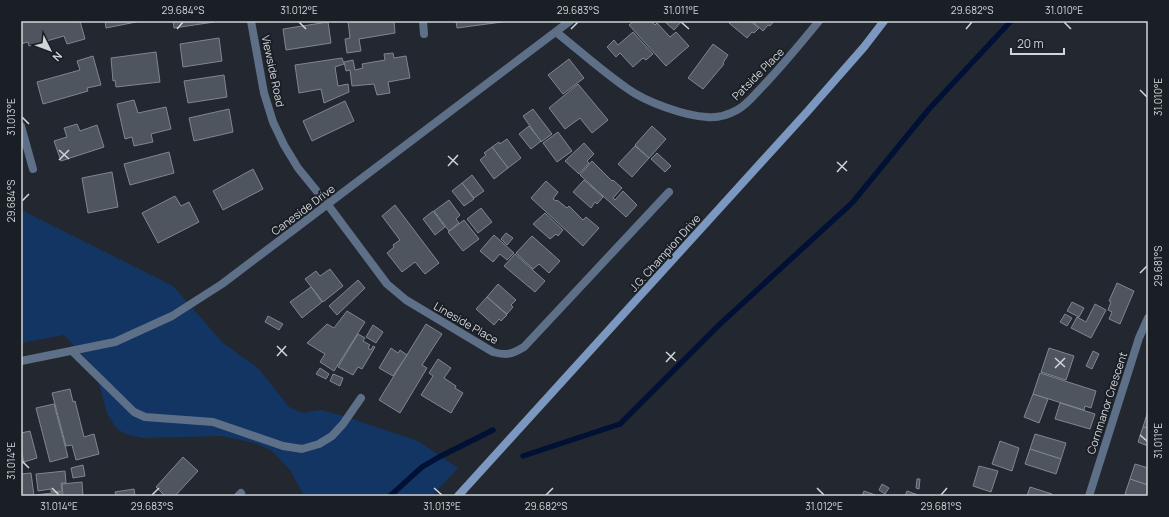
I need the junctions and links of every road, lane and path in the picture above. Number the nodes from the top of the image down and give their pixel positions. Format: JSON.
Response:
{"nodes":[{"id":1,"x":251,"y":21,"type":"edge"},
{"id":2,"x":423,"y":21,"type":"edge"},
{"id":3,"x":570,"y":21,"type":"edge"},
{"id":4,"x":819,"y":21,"type":"edge"},
{"id":5,"x":884,"y":21,"type":"edge"},
{"id":6,"x":556,"y":32,"type":"junction"},
{"id":7,"x":424,"y":34,"type":"dead end"},
{"id":8,"x":21,"y":126,"type":"edge"},
{"id":9,"x":33,"y":169,"type":"dead end"},
{"id":10,"x":669,"y":192,"type":"dead end"},
{"id":11,"x":328,"y":205,"type":"junction"},
{"id":12,"x":1148,"y":318,"type":"edge"},
{"id":13,"x":72,"y":351,"type":"junction"},
{"id":14,"x":21,"y":361,"type":"edge"},
{"id":15,"x":361,"y":398,"type":"dead end"},
{"id":16,"x":458,"y":496,"type":"edge"},
{"id":17,"x":1089,"y":496,"type":"edge"}],
"edges":[{"from":1,"to":11,"type":"street","name":"Viewside Road"},
{"from":2,"to":7,"type":"street"},
{"from":3,"to":6,"type":"street","name":"Caneside Drive"},
{"from":4,"to":6,"type":"street","name":"Patside Place"},
{"from":5,"to":16,"type":"main road","name":"J.G. Champion Drive"},
{"from":6,"to":11,"type":"street","name":"Caneside Drive"},
{"from":8,"to":9,"type":"street"},
{"from":10,"to":11,"type":"street","name":"Lineside Place"},
{"from":11,"to":13,"type":"street","name":"Caneside Drive"},
{"from":12,"to":17,"type":"street","name":"Cornmanor Crescent"},
{"from":13,"to":14,"type":"street","name":"Caneside Drive"},
{"from":13,"to":15,"type":"street"}]}
